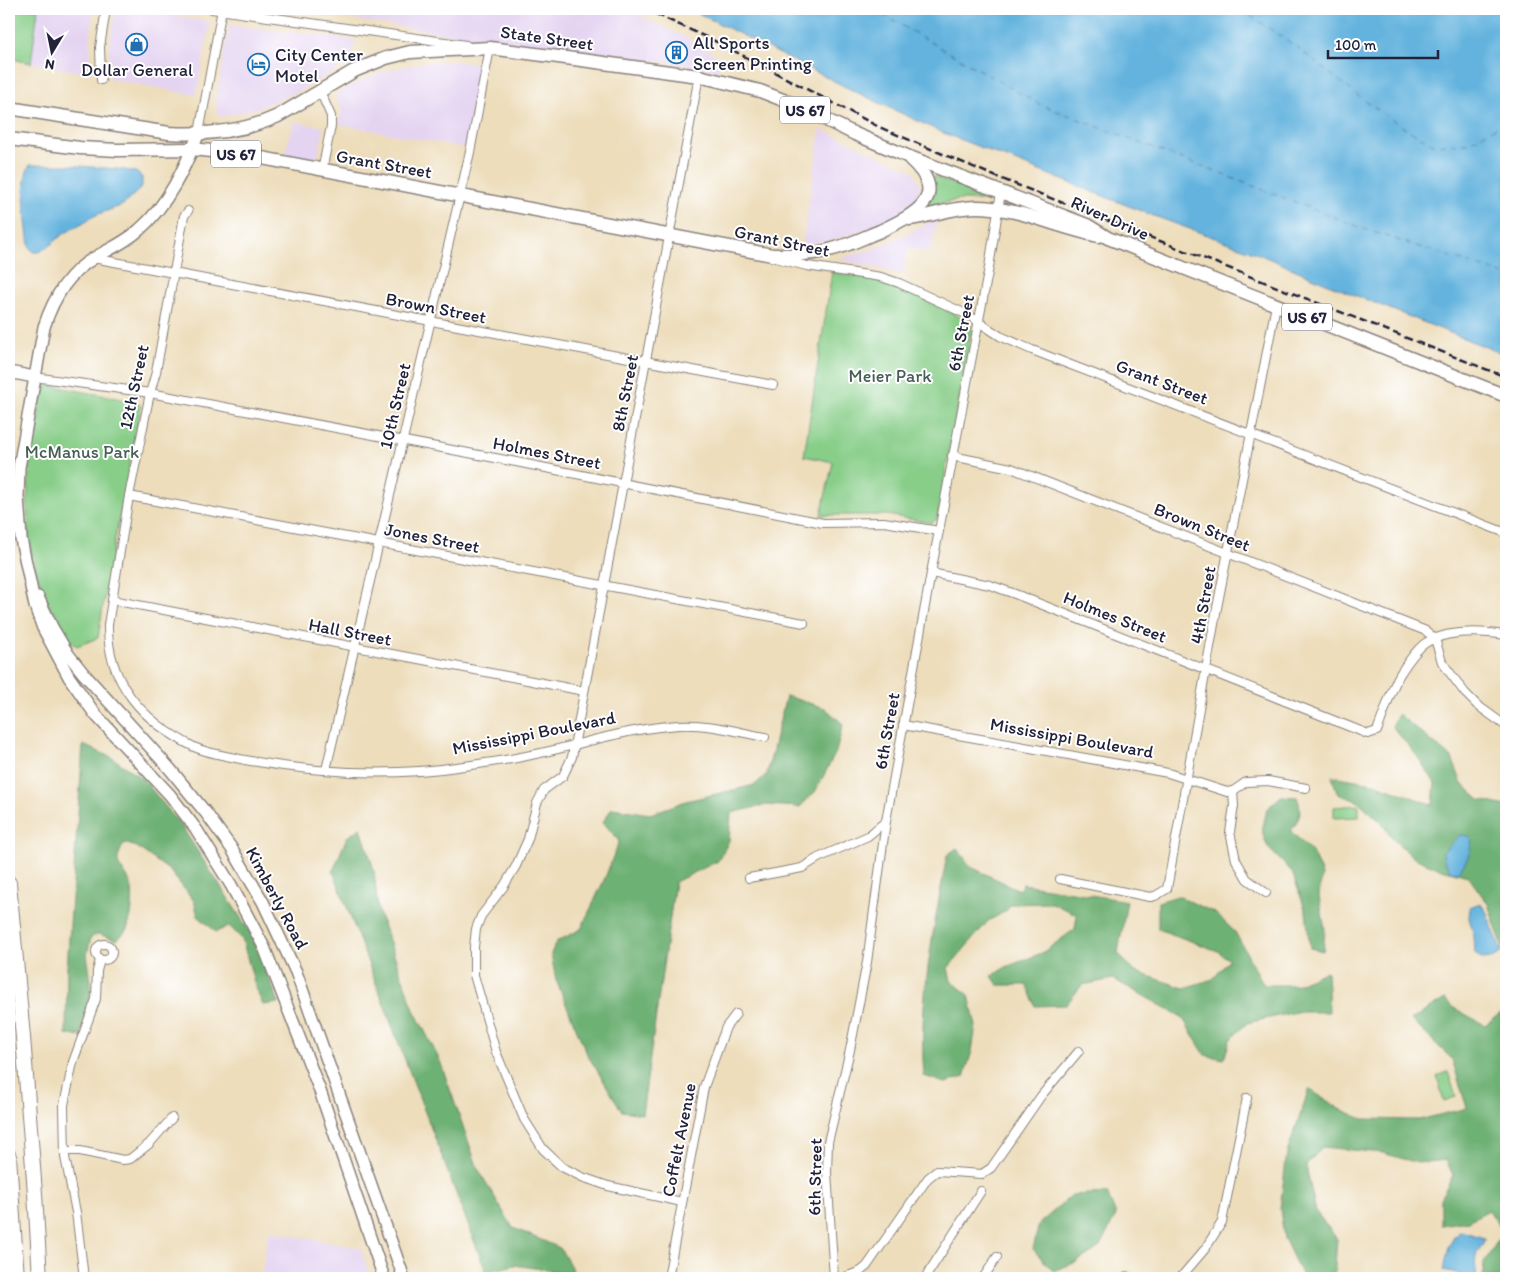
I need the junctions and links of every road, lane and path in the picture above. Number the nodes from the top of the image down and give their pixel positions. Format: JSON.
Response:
{"nodes":[{"id":1,"x":106,"y":9,"type":"edge"},
{"id":2,"x":212,"y":9,"type":"edge"},
{"id":3,"x":222,"y":10,"type":"edge"},
{"id":4,"x":490,"y":48,"type":"junction"},
{"id":5,"x":699,"y":76,"type":"junction"},
{"id":6,"x":101,"y":80,"type":"dead end"},
{"id":7,"x":320,"y":91,"type":"junction"},
{"id":8,"x":9,"y":108,"type":"edge"},
{"id":9,"x":199,"y":133,"type":"junction"},
{"id":10,"x":9,"y":139,"type":"edge"},
{"id":11,"x":192,"y":149,"type":"junction"},
{"id":12,"x":907,"y":156,"type":"junction"},
{"id":13,"x":322,"y":171,"type":"junction"},
{"id":14,"x":1001,"y":192,"type":"junction"},
{"id":15,"x":460,"y":196,"type":"junction"},
{"id":16,"x":998,"y":209,"type":"junction"},
{"id":17,"x":188,"y":211,"type":"dead end"},
{"id":18,"x":904,"y":220,"type":"junction"},
{"id":19,"x":669,"y":236,"type":"junction"},
{"id":20,"x":1108,"y":238,"type":"junction"},
{"id":21,"x":741,"y":250,"type":"junction"},
{"id":22,"x":93,"y":258,"type":"junction"},
{"id":23,"x":174,"y":274,"type":"junction"},
{"id":24,"x":1276,"y":305,"type":"junction"},
{"id":25,"x":430,"y":322,"type":"junction"},
{"id":26,"x":978,"y":323,"type":"junction"},
{"id":27,"x":646,"y":362,"type":"junction"},
{"id":28,"x":9,"y":372,"type":"edge"},
{"id":29,"x":34,"y":376,"type":"junction"},
{"id":30,"x":773,"y":385,"type":"dead end"},
{"id":31,"x":150,"y":393,"type":"junction"},
{"id":32,"x":1506,"y":396,"type":"edge"},
{"id":33,"x":1250,"y":435,"type":"junction"},
{"id":34,"x":402,"y":441,"type":"junction"},
{"id":35,"x":952,"y":456,"type":"junction"},
{"id":36,"x":623,"y":483,"type":"junction"},
{"id":37,"x":129,"y":496,"type":"junction"},
{"id":38,"x":939,"y":531,"type":"junction"},
{"id":39,"x":1506,"y":533,"type":"edge"},
{"id":40,"x":379,"y":544,"type":"junction"},
{"id":41,"x":1227,"y":554,"type":"junction"},
{"id":42,"x":931,"y":572,"type":"junction"},
{"id":43,"x":30,"y":583,"type":"junction"},
{"id":44,"x":604,"y":586,"type":"junction"},
{"id":45,"x":112,"y":600,"type":"junction"},
{"id":46,"x":804,"y":623,"type":"dead end"},
{"id":47,"x":1506,"y":635,"type":"edge"},
{"id":48,"x":1435,"y":639,"type":"junction"},
{"id":49,"x":355,"y":648,"type":"junction"},
{"id":50,"x":1206,"y":670,"type":"junction"},
{"id":51,"x":584,"y":690,"type":"junction"},
{"id":52,"x":903,"y":725,"type":"junction"},
{"id":53,"x":1506,"y":726,"type":"edge"},
{"id":54,"x":765,"y":738,"type":"dead end"},
{"id":55,"x":574,"y":745,"type":"junction"},
{"id":56,"x":326,"y":770,"type":"junction"},
{"id":57,"x":1187,"y":779,"type":"junction"},
{"id":58,"x":1306,"y":788,"type":"dead end"},
{"id":59,"x":1233,"y":791,"type":"junction"},
{"id":60,"x":886,"y":821,"type":"junction"},
{"id":61,"x":750,"y":878,"type":"dead end"},
{"id":62,"x":1060,"y":879,"type":"dead end"},
{"id":63,"x":9,"y":883,"type":"edge"},
{"id":64,"x":1266,"y":893,"type":"dead end"},
{"id":65,"x":100,"y":960,"type":"dead end"},
{"id":66,"x":736,"y":1014,"type":"dead end"},
{"id":67,"x":1079,"y":1051,"type":"dead end"},
{"id":68,"x":1247,"y":1098,"type":"dead end"},
{"id":69,"x":172,"y":1118,"type":"dead end"},
{"id":70,"x":65,"y":1151,"type":"junction"},
{"id":71,"x":9,"y":1156,"type":"edge"},
{"id":72,"x":981,"y":1191,"type":"dead end"},
{"id":73,"x":682,"y":1202,"type":"junction"},
{"id":74,"x":997,"y":1257,"type":"dead end"},
{"id":75,"x":17,"y":1278,"type":"edge"},
{"id":76,"x":40,"y":1278,"type":"edge"},
{"id":77,"x":84,"y":1278,"type":"edge"},
{"id":78,"x":384,"y":1278,"type":"edge"},
{"id":79,"x":404,"y":1278,"type":"edge"},
{"id":80,"x":668,"y":1278,"type":"edge"},
{"id":81,"x":834,"y":1278,"type":"edge"},
{"id":82,"x":843,"y":1278,"type":"edge"},
{"id":83,"x":924,"y":1278,"type":"edge"},
{"id":84,"x":983,"y":1278,"type":"edge"},
{"id":85,"x":1180,"y":1278,"type":"edge"}],
"edges":[{"from":1,"to":6,"type":"street"},
{"from":2,"to":3,"type":"street","name":"State Street"},
{"from":3,"to":4,"type":"street","name":"State Street"},
{"from":3,"to":9,"type":"street"},
{"from":4,"to":5,"type":"main road","name":"State Street","number":"US 67"},
{"from":4,"to":7,"type":"main road","number":"US 67"},
{"from":4,"to":15,"type":"street","name":"10th Street"},
{"from":5,"to":12,"type":"main road","name":"River Drive","number":"US 67"},
{"from":5,"to":19,"type":"street","name":"8th Street"},
{"from":7,"to":9,"type":"main road","number":"US 67"},
{"from":7,"to":13,"type":"street"},
{"from":8,"to":9,"type":"main road","number":"US 67"},
{"from":9,"to":11,"type":"main road"},
{"from":10,"to":11,"type":"main road","name":"Grant Street","number":"US 67"},
{"from":11,"to":13,"type":"main road","name":"Grant Street","number":"US 67"},
{"from":11,"to":22,"type":"main road","name":"Kimberly Road"},
{"from":12,"to":14,"type":"main road","name":"River Drive","number":"US 67"},
{"from":12,"to":18,"type":"main road"},
{"from":13,"to":15,"type":"main road","name":"Grant Street","number":"US 67"},
{"from":14,"to":16,"type":"street","name":"6th Street"},
{"from":14,"to":20,"type":"main road","name":"River Drive","number":"US 67"},
{"from":15,"to":19,"type":"main road","name":"Grant Street","number":"US 67"},
{"from":15,"to":25,"type":"street","name":"10th Street"},
{"from":16,"to":18,"type":"main road","number":"US 67"},
{"from":16,"to":20,"type":"main road","number":"US 67"},
{"from":16,"to":26,"type":"street","name":"6th Street"},
{"from":17,"to":23,"type":"street","name":"12th Street"},
{"from":18,"to":21,"type":"main road","number":"US 67"},
{"from":19,"to":21,"type":"main road","name":"Grant Street","number":"US 67"},
{"from":19,"to":27,"type":"street","name":"8th Street"},
{"from":20,"to":24,"type":"main road","name":"River Drive","number":"US 67"},
{"from":21,"to":26,"type":"street","name":"Grant Street"},
{"from":22,"to":23,"type":"street","name":"Brown Street"},
{"from":22,"to":29,"type":"main road","name":"Kimberly Road"},
{"from":23,"to":25,"type":"street","name":"Brown Street"},
{"from":23,"to":31,"type":"street","name":"12th Street"},
{"from":24,"to":32,"type":"main road","name":"River Drive","number":"US 67"},
{"from":24,"to":33,"type":"street","name":"4th Street"},
{"from":25,"to":27,"type":"street","name":"Brown Street"},
{"from":25,"to":34,"type":"street","name":"10th Street"},
{"from":26,"to":33,"type":"street","name":"Grant Street"},
{"from":26,"to":35,"type":"street","name":"6th Street"},
{"from":27,"to":30,"type":"street","name":"Brown Street"},
{"from":27,"to":36,"type":"street","name":"8th Street"},
{"from":28,"to":29,"type":"main road"},
{"from":29,"to":31,"type":"street"},
{"from":29,"to":43,"type":"main road","name":"Kimberly Road"},
{"from":31,"to":34,"type":"street","name":"Holmes Street"},
{"from":31,"to":37,"type":"street","name":"12th Street"},
{"from":33,"to":39,"type":"street","name":"Grant Street"},
{"from":33,"to":41,"type":"street","name":"4th Street"},
{"from":34,"to":36,"type":"street","name":"Holmes Street"},
{"from":34,"to":40,"type":"street","name":"10th Street"},
{"from":35,"to":38,"type":"street","name":"6th Street"},
{"from":35,"to":41,"type":"street","name":"Brown Street"},
{"from":36,"to":38,"type":"street","name":"Holmes Street"},
{"from":36,"to":44,"type":"street","name":"8th Street"},
{"from":37,"to":40,"type":"street","name":"Jones Street"},
{"from":37,"to":45,"type":"street","name":"12th Street"},
{"from":38,"to":42,"type":"street","name":"6th Street"},
{"from":40,"to":44,"type":"street","name":"Jones Street"},
{"from":40,"to":49,"type":"street","name":"10th Street"},
{"from":41,"to":48,"type":"street","name":"Brown Street"},
{"from":41,"to":50,"type":"street","name":"4th Street"},
{"from":42,"to":50,"type":"street","name":"Holmes Street"},
{"from":42,"to":52,"type":"street","name":"6th Street"},
{"from":43,"to":78,"type":"main road","name":"Kimberly Road"},
{"from":43,"to":79,"type":"main road","name":"Kimberly Road"},
{"from":44,"to":46,"type":"street","name":"Jones Street"},
{"from":44,"to":51,"type":"street","name":"8th Street"},
{"from":45,"to":49,"type":"street","name":"Hall Street"},
{"from":45,"to":56,"type":"street","name":"Mississippi Boulevard"},
{"from":47,"to":48,"type":"street"},
{"from":48,"to":50,"type":"street","name":"Holmes Street"},
{"from":48,"to":53,"type":"street"},
{"from":49,"to":51,"type":"street","name":"Hall Street"},
{"from":49,"to":56,"type":"street","name":"10th Street"},
{"from":50,"to":57,"type":"street","name":"4th Street"},
{"from":51,"to":55,"type":"street","name":"8th Street"},
{"from":52,"to":57,"type":"street","name":"Mississippi Boulevard"},
{"from":52,"to":60,"type":"street","name":"6th Street"},
{"from":54,"to":55,"type":"street","name":"Mississippi Boulevard"},
{"from":55,"to":56,"type":"street","name":"Mississippi Boulevard"},
{"from":55,"to":73,"type":"street","name":"8th Street"},
{"from":57,"to":59,"type":"street","name":"Mississippi Boulevard"},
{"from":57,"to":62,"type":"street","name":"4th Street"},
{"from":58,"to":59,"type":"street"},
{"from":59,"to":64,"type":"street"},
{"from":60,"to":61,"type":"street"},
{"from":60,"to":81,"type":"street","name":"6th Street"},
{"from":63,"to":76,"type":"highway"},
{"from":65,"to":70,"type":"street"},
{"from":66,"to":73,"type":"street","name":"Coffelt Avenue"},
{"from":67,"to":82,"type":"street"},
{"from":68,"to":85,"type":"street"},
{"from":69,"to":70,"type":"street"},
{"from":70,"to":77,"type":"street"},
{"from":71,"to":75,"type":"highway"},
{"from":72,"to":83,"type":"street"},
{"from":73,"to":80,"type":"street","name":"Coffelt Avenue"},
{"from":74,"to":84,"type":"street"}]}
